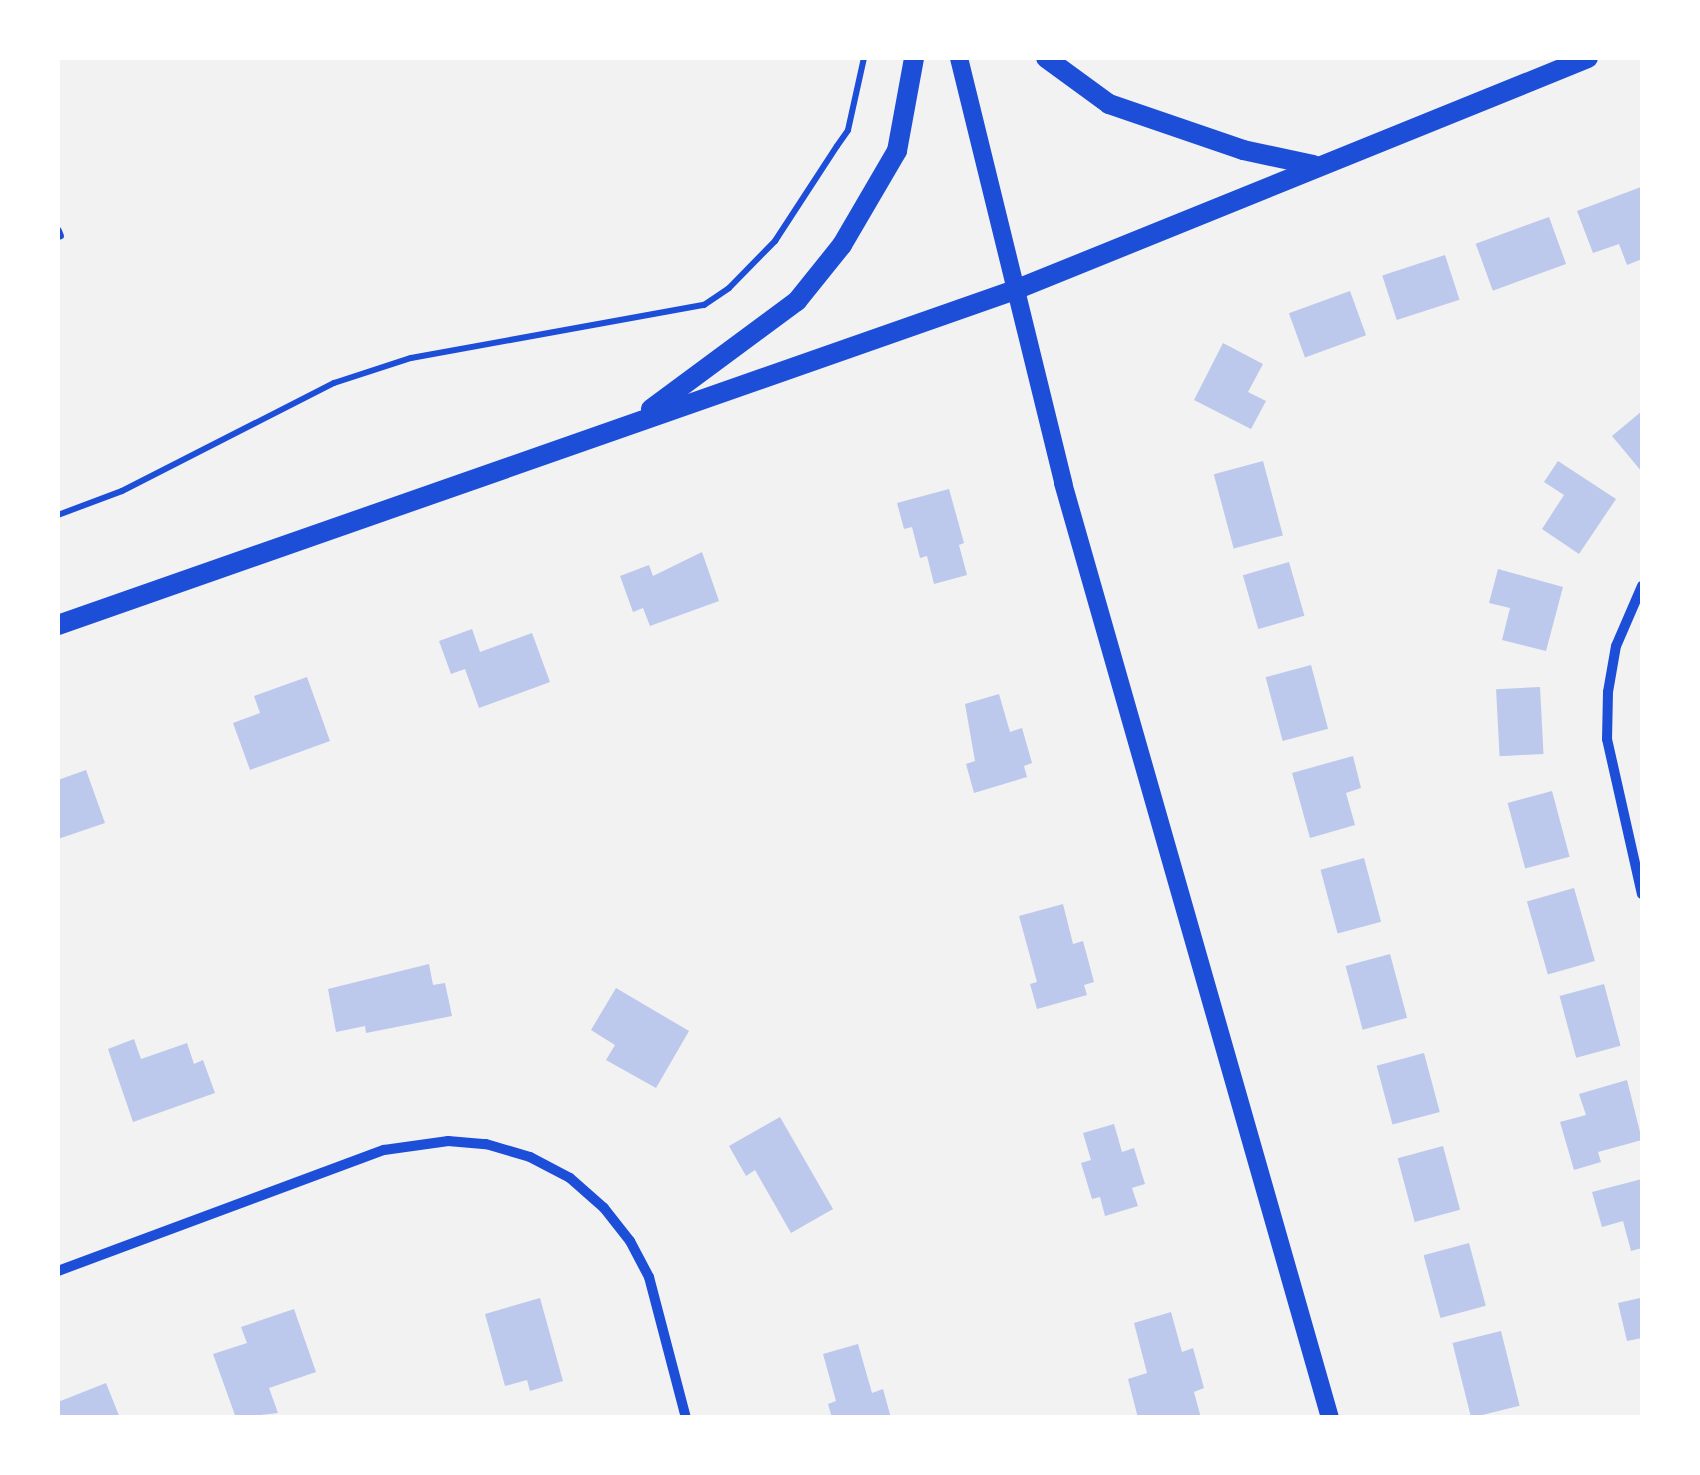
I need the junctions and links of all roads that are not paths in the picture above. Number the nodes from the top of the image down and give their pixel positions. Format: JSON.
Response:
{"nodes":[{"id":1,"x":914,"y":58,"type":"edge"},
{"id":2,"x":958,"y":58,"type":"edge"},
{"id":3,"x":1046,"y":58,"type":"edge"},
{"id":4,"x":1588,"y":58,"type":"edge"},
{"id":5,"x":1313,"y":166,"type":"junction"},
{"id":6,"x":1016,"y":290,"type":"junction"},
{"id":7,"x":633,"y":422,"type":"junction"},
{"id":8,"x":1642,"y":586,"type":"edge"},
{"id":9,"x":58,"y":625,"type":"edge"},
{"id":10,"x":1642,"y":894,"type":"edge"},
{"id":11,"x":58,"y":1271,"type":"edge"},
{"id":12,"x":686,"y":1418,"type":"edge"},
{"id":13,"x":1330,"y":1418,"type":"edge"}],
"edges":[{"from":1,"to":7,"type":"main road"},
{"from":2,"to":6,"type":"street"},
{"from":3,"to":5,"type":"main road"},
{"from":4,"to":5,"type":"main road"},
{"from":5,"to":6,"type":"main road"},
{"from":6,"to":7,"type":"main road"},
{"from":6,"to":13,"type":"street"},
{"from":7,"to":9,"type":"main road"},
{"from":8,"to":10,"type":"street"},
{"from":11,"to":12,"type":"street"}]}
